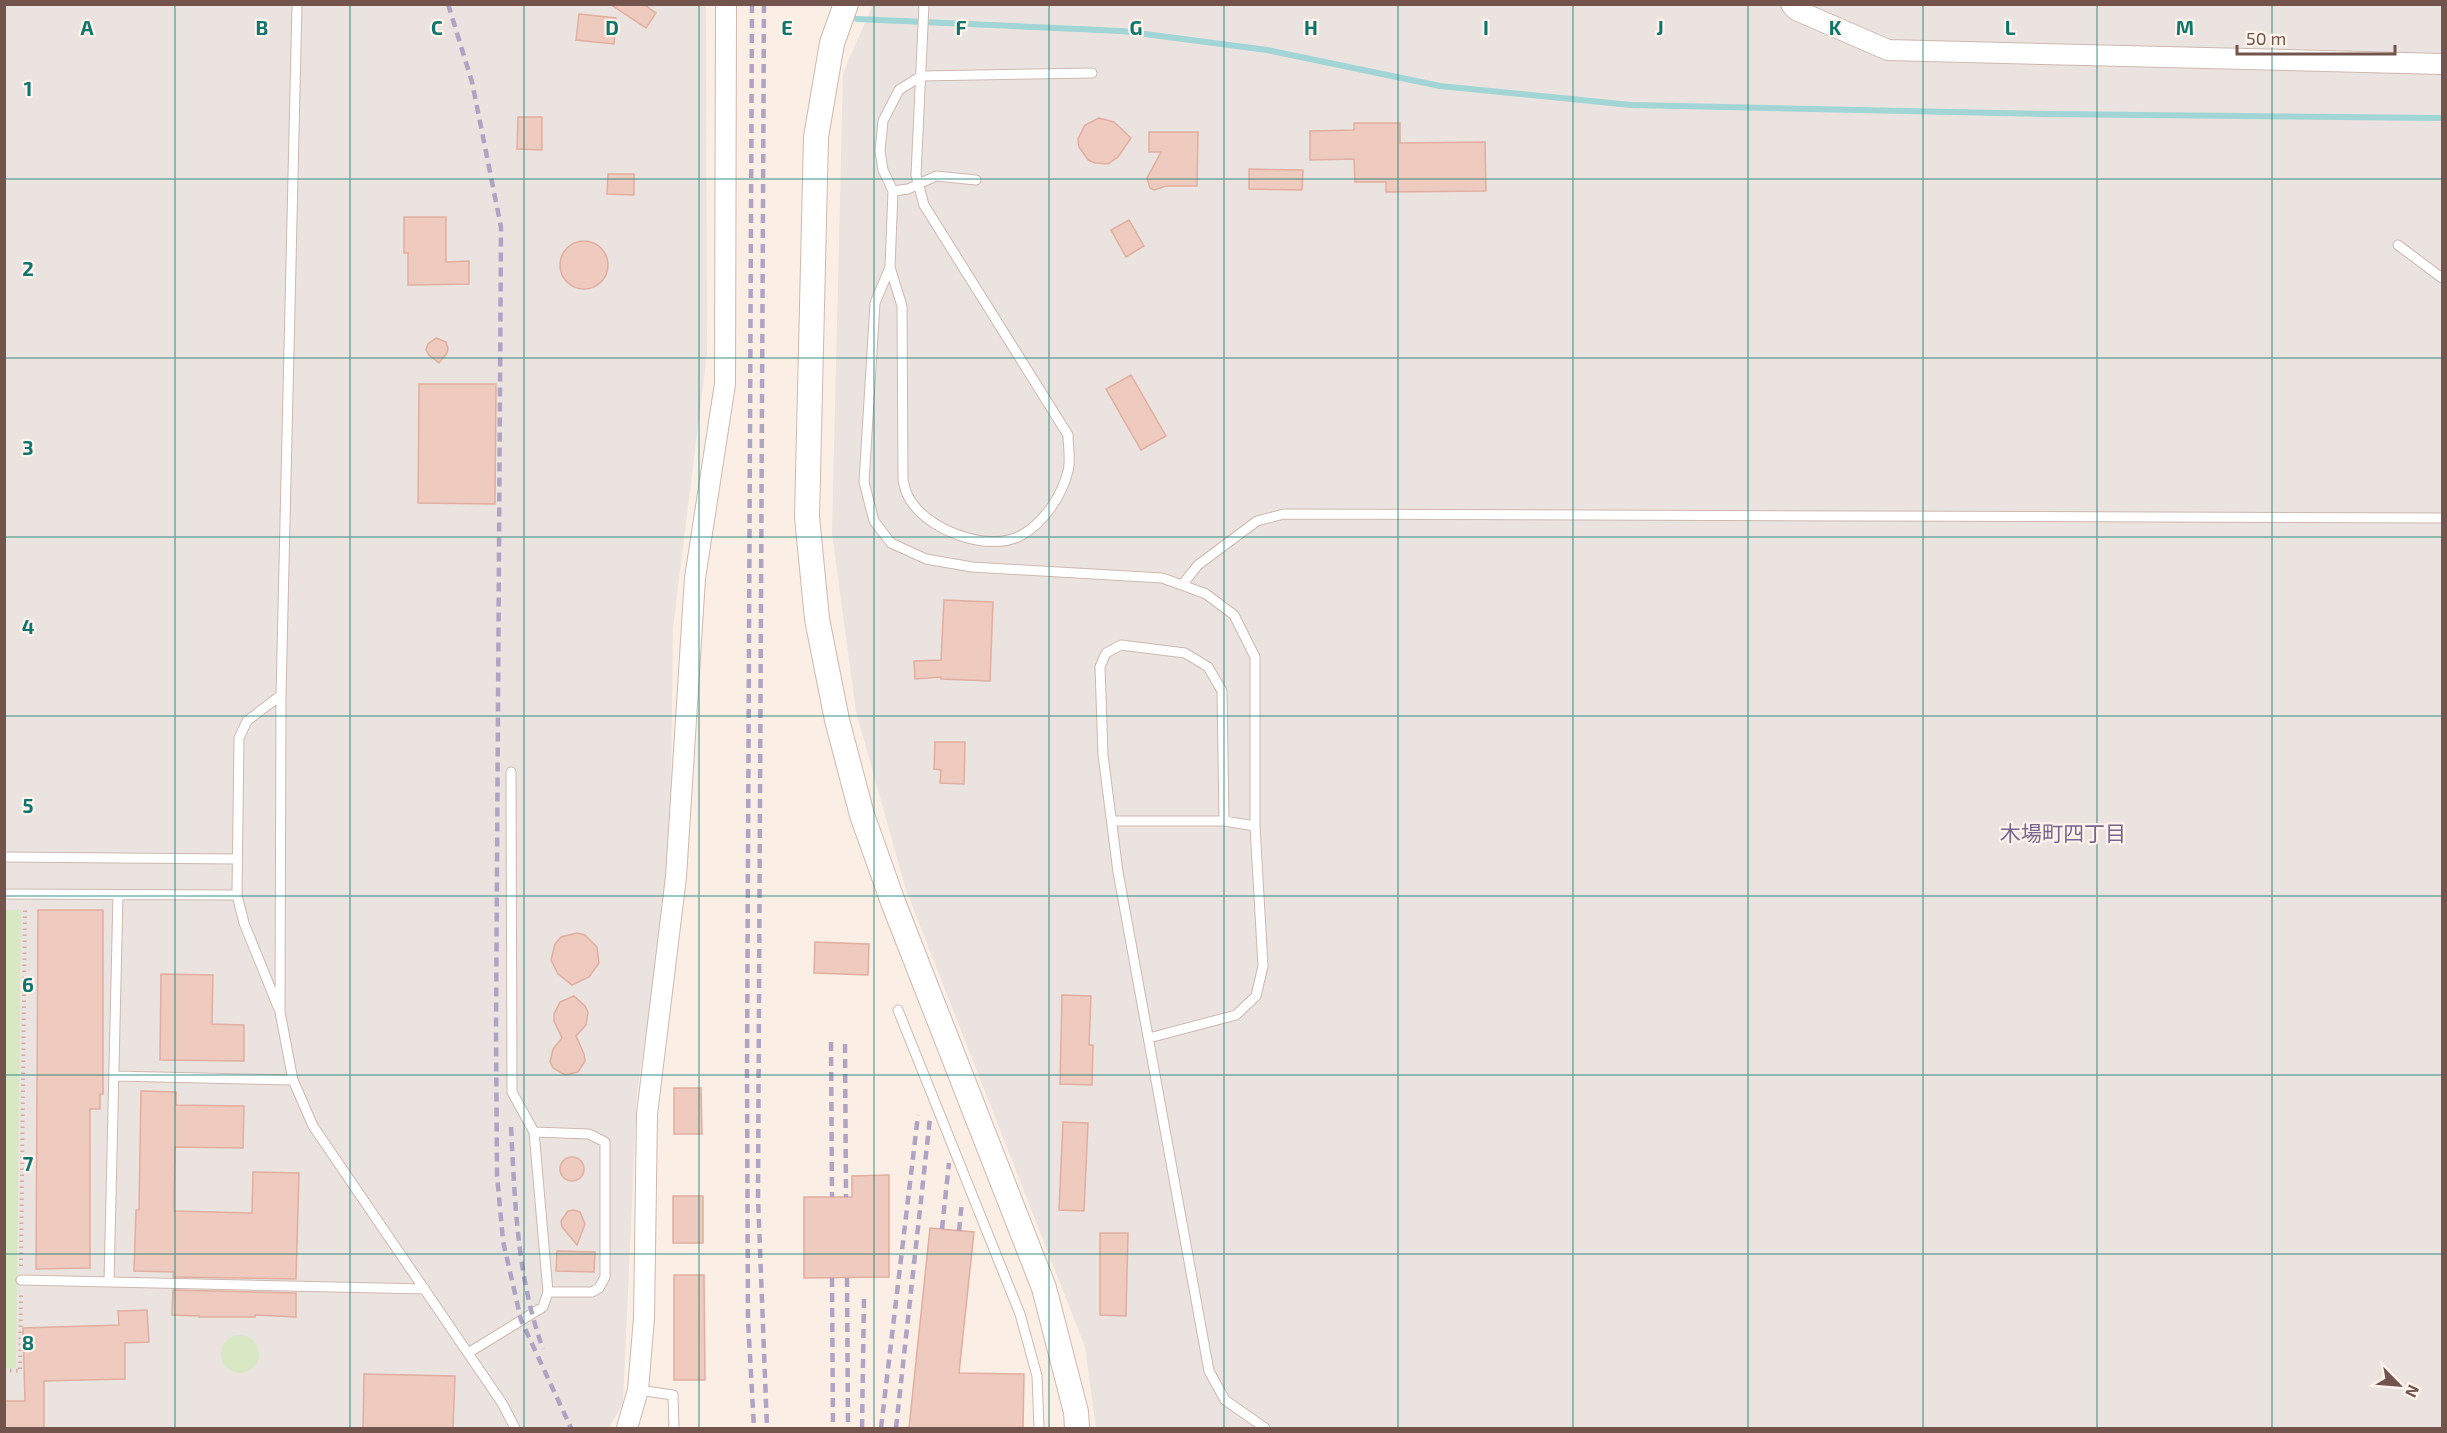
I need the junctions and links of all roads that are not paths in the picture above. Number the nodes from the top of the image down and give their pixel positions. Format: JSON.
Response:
{"nodes":[{"id":1,"x":297,"y":4,"type":"edge"},
{"id":2,"x":726,"y":4,"type":"edge"},
{"id":3,"x":846,"y":4,"type":"edge"},
{"id":4,"x":924,"y":4,"type":"edge"},
{"id":5,"x":1791,"y":4,"type":"edge"},
{"id":6,"x":2442,"y":64,"type":"edge"},
{"id":7,"x":1092,"y":73,"type":"dead end"},
{"id":8,"x":921,"y":76,"type":"junction"},
{"id":9,"x":976,"y":180,"type":"dead end"},
{"id":10,"x":917,"y":185,"type":"junction"},
{"id":11,"x":893,"y":191,"type":"junction"},
{"id":12,"x":2398,"y":245,"type":"dead end"},
{"id":13,"x":890,"y":267,"type":"junction"},
{"id":14,"x":2442,"y":278,"type":"edge"},
{"id":15,"x":2442,"y":518,"type":"edge"},
{"id":16,"x":1182,"y":585,"type":"junction"},
{"id":17,"x":281,"y":695,"type":"junction"},
{"id":18,"x":511,"y":772,"type":"dead end"},
{"id":19,"x":1112,"y":821,"type":"junction"},
{"id":20,"x":1224,"y":821,"type":"junction"},
{"id":21,"x":1256,"y":826,"type":"junction"},
{"id":22,"x":4,"y":856,"type":"edge"},
{"id":23,"x":237,"y":859,"type":"junction"},
{"id":24,"x":4,"y":894,"type":"edge"},
{"id":25,"x":118,"y":895,"type":"junction"},
{"id":26,"x":237,"y":895,"type":"junction"},
{"id":27,"x":897,"y":1010,"type":"dead end"},
{"id":28,"x":280,"y":1012,"type":"junction"},
{"id":29,"x":1149,"y":1038,"type":"junction"},
{"id":30,"x":114,"y":1076,"type":"junction"},
{"id":31,"x":293,"y":1080,"type":"junction"},
{"id":32,"x":534,"y":1132,"type":"junction"},
{"id":33,"x":21,"y":1280,"type":"road end"},
{"id":34,"x":109,"y":1282,"type":"junction"},
{"id":35,"x":425,"y":1289,"type":"junction"},
{"id":36,"x":548,"y":1292,"type":"junction"},
{"id":37,"x":468,"y":1353,"type":"junction"},
{"id":38,"x":638,"y":1390,"type":"junction"},
{"id":39,"x":514,"y":1428,"type":"edge"},
{"id":40,"x":627,"y":1428,"type":"edge"},
{"id":41,"x":674,"y":1428,"type":"edge"},
{"id":42,"x":1039,"y":1428,"type":"edge"},
{"id":43,"x":1077,"y":1428,"type":"edge"},
{"id":44,"x":1265,"y":1428,"type":"edge"}],
"edges":[{"from":1,"to":17,"type":"lane"},
{"from":2,"to":38,"type":"street"},
{"from":3,"to":43,"type":"street"},
{"from":4,"to":8,"type":"lane"},
{"from":5,"to":6,"type":"street"},
{"from":7,"to":8,"type":"lane"},
{"from":8,"to":10,"type":"lane"},
{"from":8,"to":11,"type":"lane"},
{"from":9,"to":10,"type":"lane"},
{"from":10,"to":11,"type":"lane"},
{"from":10,"to":13,"type":"lane"},
{"from":11,"to":13,"type":"lane"},
{"from":12,"to":14,"type":"lane"},
{"from":13,"to":16,"type":"lane"},
{"from":15,"to":16,"type":"lane"},
{"from":16,"to":21,"type":"lane"},
{"from":17,"to":23,"type":"lane"},
{"from":17,"to":28,"type":"lane"},
{"from":18,"to":32,"type":"lane"},
{"from":19,"to":20,"type":"lane"},
{"from":19,"to":20,"type":"lane"},
{"from":19,"to":29,"type":"lane"},
{"from":20,"to":21,"type":"lane"},
{"from":21,"to":29,"type":"lane"},
{"from":22,"to":23,"type":"lane"},
{"from":23,"to":26,"type":"lane"},
{"from":24,"to":25,"type":"lane"},
{"from":25,"to":26,"type":"lane"},
{"from":25,"to":30,"type":"lane"},
{"from":26,"to":28,"type":"lane"},
{"from":27,"to":42,"type":"lane"},
{"from":28,"to":31,"type":"lane"},
{"from":29,"to":44,"type":"lane"},
{"from":30,"to":31,"type":"lane"},
{"from":30,"to":34,"type":"lane"},
{"from":31,"to":35,"type":"lane"},
{"from":32,"to":36,"type":"lane"},
{"from":32,"to":36,"type":"lane"},
{"from":33,"to":34,"type":"lane"},
{"from":34,"to":35,"type":"lane"},
{"from":35,"to":37,"type":"lane"},
{"from":36,"to":37,"type":"lane"},
{"from":37,"to":39,"type":"lane"},
{"from":38,"to":40,"type":"street"},
{"from":38,"to":41,"type":"lane"}]}
